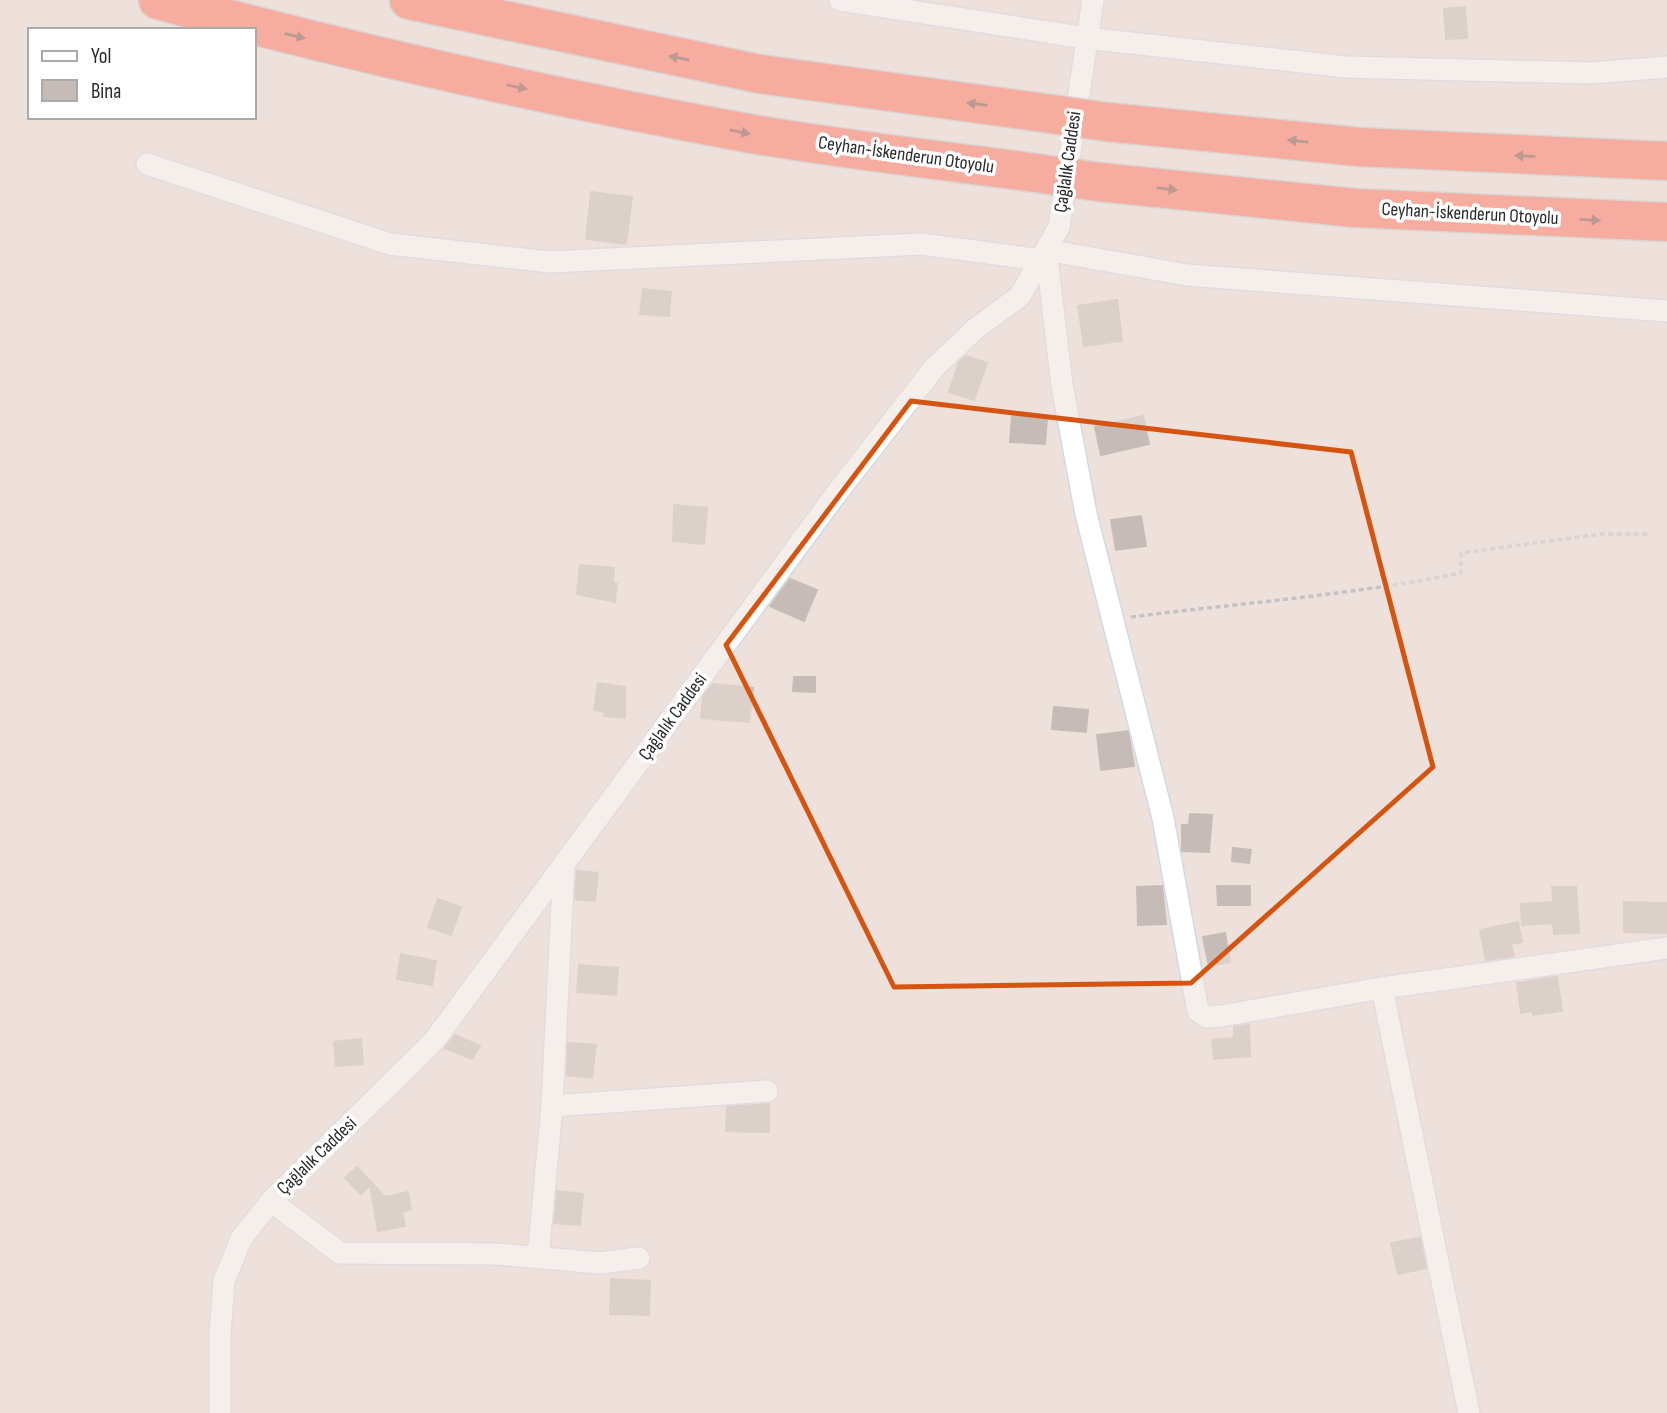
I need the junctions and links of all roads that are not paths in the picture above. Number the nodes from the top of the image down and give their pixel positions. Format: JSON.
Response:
{"nodes":[{"id":1,"x":158,"y":0,"type":"edge"},
{"id":2,"x":409,"y":0,"type":"edge"},
{"id":3,"x":839,"y":0,"type":"edge"},
{"id":4,"x":1093,"y":0,"type":"edge"},
{"id":5,"x":1086,"y":38,"type":"junction"},
{"id":6,"x":1667,"y":67,"type":"edge"},
{"id":7,"x":1667,"y":161,"type":"edge"},
{"id":8,"x":147,"y":163,"type":"dead end"},
{"id":9,"x":1667,"y":222,"type":"edge"},
{"id":10,"x":1044,"y":255,"type":"junction"},
{"id":11,"x":1667,"y":311,"type":"edge"},
{"id":12,"x":565,"y":864,"type":"junction"},
{"id":13,"x":1667,"y":948,"type":"edge"},
{"id":14,"x":1382,"y":988,"type":"junction"},
{"id":15,"x":767,"y":1091,"type":"dead end"},
{"id":16,"x":552,"y":1106,"type":"junction"},
{"id":17,"x":271,"y":1201,"type":"junction"},
{"id":18,"x":538,"y":1258,"type":"junction"},
{"id":19,"x":639,"y":1258,"type":"dead end"},
{"id":20,"x":220,"y":1413,"type":"edge"},
{"id":21,"x":1469,"y":1413,"type":"edge"}],
"edges":[{"from":1,"to":9,"type":"highway","name":"Ceyhan-İskenderun Otoyolu","one_way":true,"bridge":true},
{"from":7,"to":2,"type":"highway","one_way":true,"bridge":true},
{"from":3,"to":5,"type":"street"},
{"from":4,"to":5,"type":"street","name":"Çağlalık Caddesi"},
{"from":5,"to":6,"type":"street"},
{"from":5,"to":10,"type":"street","name":"Çağlalık Caddesi"},
{"from":8,"to":10,"type":"street"},
{"from":10,"to":11,"type":"street"},
{"from":10,"to":12,"type":"street","name":"Çağlalık Caddesi"},
{"from":10,"to":14,"type":"street"},
{"from":12,"to":16,"type":"street"},
{"from":12,"to":17,"type":"street","name":"Çağlalık Caddesi"},
{"from":13,"to":14,"type":"street"},
{"from":14,"to":21,"type":"street"},
{"from":15,"to":16,"type":"street"},
{"from":16,"to":18,"type":"street"},
{"from":17,"to":18,"type":"street"},
{"from":17,"to":20,"type":"street","name":"Çağlalık Caddesi"},
{"from":18,"to":19,"type":"street"}]}
